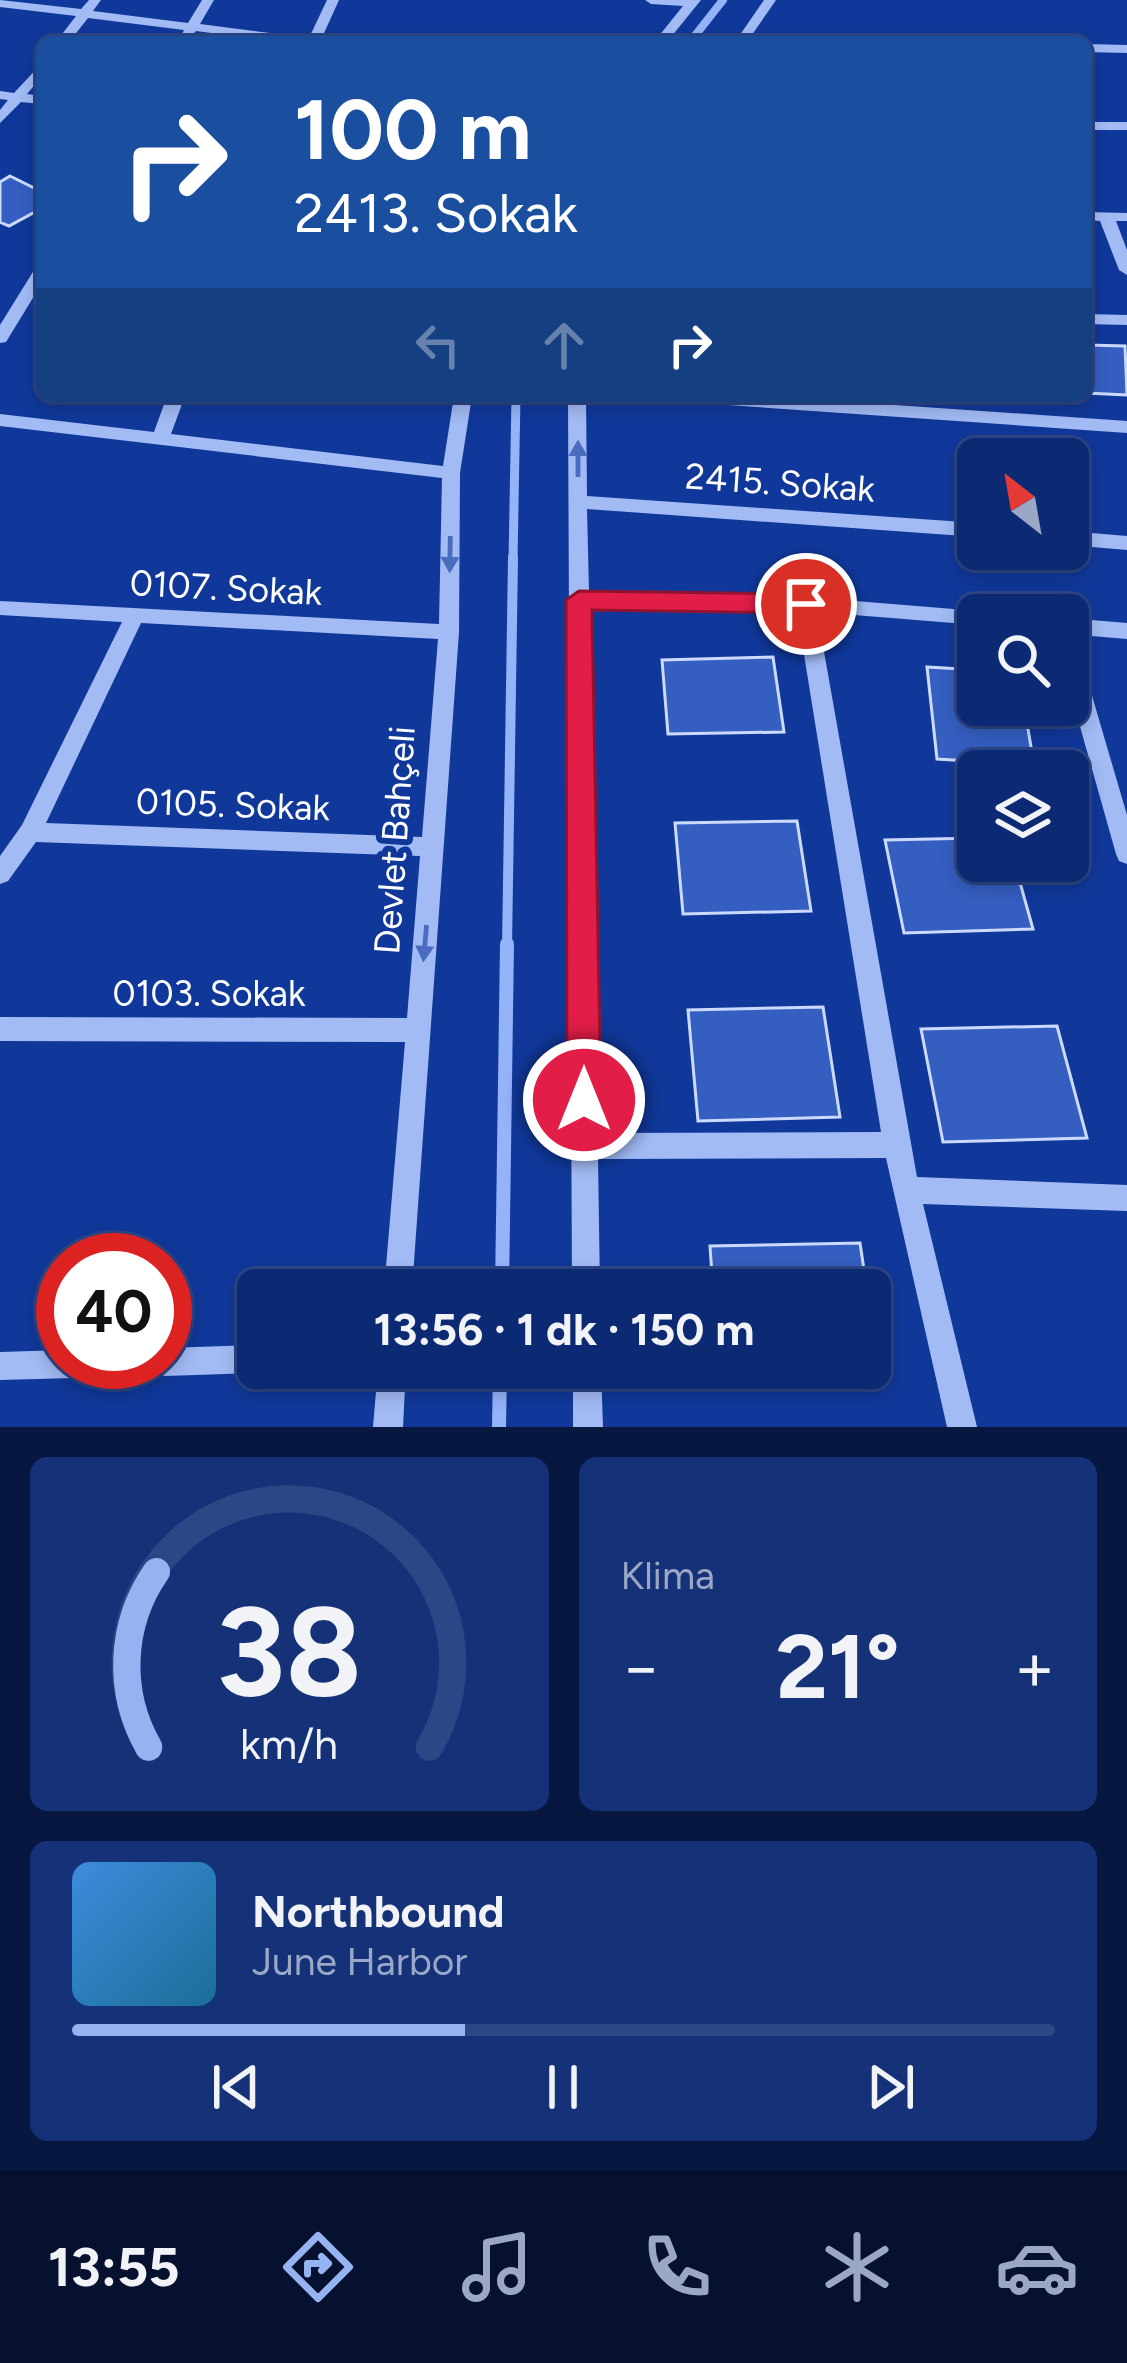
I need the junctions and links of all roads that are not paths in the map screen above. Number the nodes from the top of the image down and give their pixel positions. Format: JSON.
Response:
{"nodes":[{"id":1,"x":94,"y":0,"type":"edge"},
{"id":2,"x":208,"y":0,"type":"edge"},
{"id":3,"x":333,"y":0,"type":"edge"},
{"id":4,"x":651,"y":0,"type":"edge"},
{"id":5,"x":770,"y":0,"type":"edge"},
{"id":6,"x":694,"y":2,"type":"edge"},
{"id":7,"x":0,"y":3,"type":"edge"},
{"id":8,"x":84,"y":14,"type":"junction"},
{"id":9,"x":192,"y":28,"type":"junction"},
{"id":10,"x":67,"y":36,"type":"edge"},
{"id":11,"x":187,"y":36,"type":"edge"},
{"id":12,"x":261,"y":36,"type":"edge"},
{"id":13,"x":315,"y":36,"type":"edge"},
{"id":14,"x":666,"y":36,"type":"edge"},
{"id":15,"x":745,"y":36,"type":"edge"},
{"id":16,"x":1092,"y":48,"type":"edge"},
{"id":17,"x":1127,"y":49,"type":"edge"},
{"id":18,"x":36,"y":74,"type":"edge"},
{"id":19,"x":0,"y":95,"type":"edge"},
{"id":20,"x":18,"y":97,"type":"junction"},
{"id":21,"x":36,"y":99,"type":"edge"},
{"id":22,"x":0,"y":119,"type":"edge"},
{"id":23,"x":1092,"y":126,"type":"edge"},
{"id":24,"x":1127,"y":126,"type":"edge"},
{"id":25,"x":1092,"y":216,"type":"edge"},
{"id":26,"x":1106,"y":217,"type":"junction"},
{"id":27,"x":1127,"y":217,"type":"edge"},
{"id":28,"x":1127,"y":270,"type":"edge"},
{"id":29,"x":36,"y":280,"type":"edge"},
{"id":30,"x":1092,"y":319,"type":"edge"},
{"id":31,"x":1127,"y":320,"type":"edge"},
{"id":32,"x":0,"y":338,"type":"edge"},
{"id":33,"x":174,"y":402,"type":"edge"},
{"id":34,"x":462,"y":402,"type":"edge"},
{"id":35,"x":577,"y":402,"type":"edge"},
{"id":36,"x":770,"y":402,"type":"edge"},
{"id":37,"x":0,"y":421,"type":"edge"},
{"id":38,"x":1127,"y":427,"type":"edge"},
{"id":39,"x":160,"y":438,"type":"junction"},
{"id":40,"x":451,"y":473,"type":"junction"},
{"id":41,"x":578,"y":502,"type":"junction"},
{"id":42,"x":957,"y":529,"type":"edge"},
{"id":43,"x":1089,"y":540,"type":"edge"},
{"id":44,"x":1127,"y":543,"type":"edge"},
{"id":45,"x":579,"y":600,"type":"junction"},
{"id":46,"x":806,"y":604,"type":"junction"},
{"id":47,"x":0,"y":608,"type":"edge"},
{"id":48,"x":135,"y":615,"type":"junction"},
{"id":49,"x":957,"y":616,"type":"edge"},
{"id":50,"x":1089,"y":628,"type":"edge"},
{"id":51,"x":1127,"y":631,"type":"edge"},
{"id":52,"x":448,"y":632,"type":"junction"},
{"id":53,"x":1089,"y":721,"type":"edge"},
{"id":54,"x":30,"y":832,"type":"junction"},
{"id":55,"x":434,"y":847,"type":"junction"},
{"id":56,"x":1127,"y":854,"type":"edge"},
{"id":57,"x":0,"y":874,"type":"edge"},
{"id":58,"x":0,"y":1029,"type":"edge"},
{"id":59,"x":418,"y":1030,"type":"junction"},
{"id":60,"x":896,"y":1145,"type":"junction"},
{"id":61,"x":585,"y":1146,"type":"junction"},
{"id":62,"x":905,"y":1190,"type":"junction"},
{"id":63,"x":1127,"y":1198,"type":"edge"},
{"id":64,"x":400,"y":1269,"type":"edge"},
{"id":65,"x":586,"y":1269,"type":"edge"},
{"id":66,"x":237,"y":1359,"type":"edge"},
{"id":67,"x":192,"y":1360,"type":"edge"},
{"id":68,"x":36,"y":1365,"type":"edge"},
{"id":69,"x":0,"y":1366,"type":"edge"},
{"id":70,"x":391,"y":1389,"type":"edge"},
{"id":71,"x":587,"y":1389,"type":"edge"},
{"id":72,"x":388,"y":1427,"type":"edge"},
{"id":73,"x":588,"y":1427,"type":"edge"},
{"id":74,"x":962,"y":1427,"type":"edge"}],
"edges":[{"from":1,"to":8,"type":"street"},
{"from":2,"to":9,"type":"street"},
{"from":3,"to":13,"type":"street"},
{"from":4,"to":6,"type":"street"},
{"from":5,"to":15,"type":"street"},
{"from":6,"to":14,"type":"street"},
{"from":7,"to":8,"type":"street"},
{"from":8,"to":9,"type":"street"},
{"from":8,"to":10,"type":"street"},
{"from":9,"to":11,"type":"street"},
{"from":9,"to":12,"type":"street"},
{"from":16,"to":17,"type":"street"},
{"from":18,"to":20,"type":"street"},
{"from":19,"to":20,"type":"street"},
{"from":20,"to":21,"type":"street"},
{"from":20,"to":22,"type":"street"},
{"from":23,"to":24,"type":"street"},
{"from":25,"to":26,"type":"street"},
{"from":26,"to":27,"type":"street"},
{"from":26,"to":28,"type":"street"},
{"from":29,"to":32,"type":"street"},
{"from":30,"to":31,"type":"street"},
{"from":33,"to":39,"type":"street"},
{"from":34,"to":40,"type":"street","name":"Devlet Bahçeli"},
{"from":41,"to":35,"type":"street","one_way":true},
{"from":36,"to":38,"type":"street"},
{"from":37,"to":39,"type":"street"},
{"from":39,"to":40,"type":"street"},
{"from":40,"to":52,"type":"street","name":"Devlet Bahçeli","one_way":true},
{"from":41,"to":42,"type":"street","name":"2415. Sokak"},
{"from":41,"to":45,"type":"street"},
{"from":43,"to":44,"type":"street"},
{"from":45,"to":46,"type":"street"},
{"from":45,"to":61,"type":"street"},
{"from":46,"to":49,"type":"street"},
{"from":46,"to":60,"type":"street"},
{"from":47,"to":48,"type":"street","name":"0107. Sokak"},
{"from":48,"to":52,"type":"street","name":"0107. Sokak"},
{"from":48,"to":54,"type":"street"},
{"from":50,"to":51,"type":"street"},
{"from":52,"to":55,"type":"street","name":"Devlet Bahçeli"},
{"from":53,"to":56,"type":"street"},
{"from":54,"to":55,"type":"street","name":"0105. Sokak"},
{"from":54,"to":57,"type":"street"},
{"from":55,"to":59,"type":"street","name":"Devlet Bahçeli","one_way":true},
{"from":58,"to":59,"type":"street","name":"0103. Sokak"},
{"from":59,"to":64,"type":"street","name":"Devlet Bahçeli"},
{"from":60,"to":61,"type":"street"},
{"from":60,"to":62,"type":"street"},
{"from":61,"to":65,"type":"street"},
{"from":62,"to":63,"type":"street"},
{"from":62,"to":74,"type":"street"},
{"from":66,"to":67,"type":"street"},
{"from":68,"to":69,"type":"street"},
{"from":70,"to":72,"type":"street"},
{"from":71,"to":73,"type":"street"}]}
